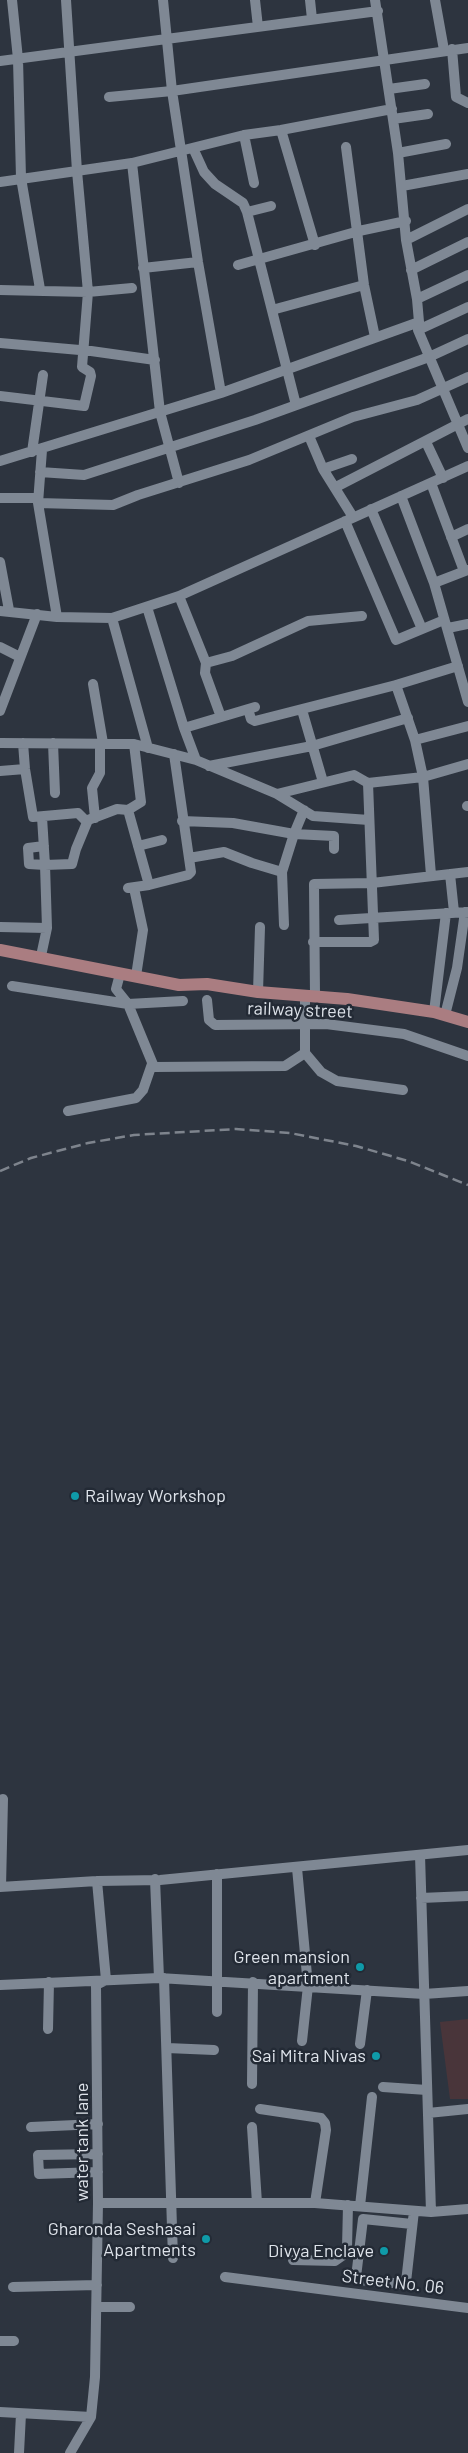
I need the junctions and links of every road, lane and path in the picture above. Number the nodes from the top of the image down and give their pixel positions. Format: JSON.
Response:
{"nodes":[{"id":1,"x":11,"y":0,"type":"edge"},
{"id":2,"x":66,"y":0,"type":"edge"},
{"id":3,"x":163,"y":0,"type":"edge"},
{"id":4,"x":255,"y":0,"type":"edge"},
{"id":5,"x":310,"y":0,"type":"edge"},
{"id":6,"x":375,"y":0,"type":"edge"},
{"id":7,"x":435,"y":0,"type":"edge"},
{"id":8,"x":0,"y":1,"type":"edge"},
{"id":9,"x":378,"y":11,"type":"junction"},
{"id":10,"x":312,"y":20,"type":"junction"},
{"id":11,"x":258,"y":27,"type":"junction"},
{"id":12,"x":167,"y":40,"type":"junction"},
{"id":13,"x":468,"y":48,"type":"edge"},
{"id":14,"x":448,"y":50,"type":"junction"},
{"id":15,"x":69,"y":54,"type":"junction"},
{"id":16,"x":384,"y":58,"type":"junction"},
{"id":17,"x":18,"y":60,"type":"junction"},
{"id":18,"x":0,"y":61,"type":"edge"},
{"id":19,"x":425,"y":84,"type":"dead end"},
{"id":20,"x":388,"y":89,"type":"junction"},
{"id":21,"x":172,"y":91,"type":"junction"},
{"id":22,"x":109,"y":97,"type":"dead end"},
{"id":23,"x":468,"y":103,"type":"edge"},
{"id":24,"x":392,"y":114,"type":"junction"},
{"id":25,"x":428,"y":114,"type":"dead end"},
{"id":26,"x":281,"y":130,"type":"junction"},
{"id":27,"x":244,"y":135,"type":"junction"},
{"id":28,"x":446,"y":144,"type":"dead end"},
{"id":29,"x":346,"y":147,"type":"dead end"},
{"id":30,"x":193,"y":148,"type":"junction"},
{"id":31,"x":181,"y":151,"type":"junction"},
{"id":32,"x":398,"y":153,"type":"junction"},
{"id":33,"x":132,"y":163,"type":"junction"},
{"id":34,"x":77,"y":171,"type":"junction"},
{"id":35,"x":468,"y":174,"type":"edge"},
{"id":36,"x":21,"y":178,"type":"junction"},
{"id":37,"x":0,"y":182,"type":"edge"},
{"id":38,"x":254,"y":183,"type":"dead end"},
{"id":39,"x":402,"y":186,"type":"junction"},
{"id":40,"x":271,"y":206,"type":"dead end"},
{"id":41,"x":468,"y":209,"type":"edge"},
{"id":42,"x":247,"y":212,"type":"junction"},
{"id":43,"x":406,"y":221,"type":"junction"},
{"id":44,"x":359,"y":231,"type":"junction"},
{"id":45,"x":406,"y":240,"type":"junction"},
{"id":46,"x":468,"y":242,"type":"edge"},
{"id":47,"x":315,"y":245,"type":"junction"},
{"id":48,"x":258,"y":261,"type":"junction"},
{"id":49,"x":198,"y":262,"type":"junction"},
{"id":50,"x":238,"y":265,"type":"dead end"},
{"id":51,"x":143,"y":268,"type":"junction"},
{"id":52,"x":411,"y":270,"type":"junction"},
{"id":53,"x":468,"y":275,"type":"edge"},
{"id":54,"x":364,"y":285,"type":"junction"},
{"id":55,"x":132,"y":288,"type":"dead end"},
{"id":56,"x":40,"y":289,"type":"junction"},
{"id":57,"x":0,"y":290,"type":"edge"},
{"id":58,"x":88,"y":292,"type":"junction"},
{"id":59,"x":417,"y":299,"type":"junction"},
{"id":60,"x":468,"y":307,"type":"edge"},
{"id":61,"x":272,"y":310,"type":"junction"},
{"id":62,"x":419,"y":326,"type":"junction"},
{"id":63,"x":375,"y":337,"type":"junction"},
{"id":64,"x":468,"y":339,"type":"edge"},
{"id":65,"x":0,"y":343,"type":"edge"},
{"id":66,"x":84,"y":352,"type":"junction"},
{"id":67,"x":429,"y":356,"type":"junction"},
{"id":68,"x":155,"y":360,"type":"junction"},
{"id":69,"x":287,"y":369,"type":"junction"},
{"id":70,"x":44,"y":375,"type":"dead end"},
{"id":71,"x":468,"y":377,"type":"edge"},
{"id":72,"x":442,"y":389,"type":"junction"},
{"id":73,"x":221,"y":393,"type":"junction"},
{"id":74,"x":0,"y":396,"type":"edge"},
{"id":75,"x":39,"y":401,"type":"junction"},
{"id":76,"x":296,"y":405,"type":"junction"},
{"id":77,"x":160,"y":412,"type":"junction"},
{"id":78,"x":468,"y":419,"type":"edge"},
{"id":79,"x":456,"y":425,"type":"junction"},
{"id":80,"x":309,"y":436,"type":"junction"},
{"id":81,"x":426,"y":442,"type":"junction"},
{"id":82,"x":170,"y":448,"type":"junction"},
{"id":83,"x":468,"y":448,"type":"edge"},
{"id":84,"x":37,"y":451,"type":"junction"},
{"id":85,"x":352,"y":460,"type":"dead end"},
{"id":86,"x":0,"y":461,"type":"edge"},
{"id":87,"x":468,"y":466,"type":"edge"},
{"id":88,"x":323,"y":469,"type":"junction"},
{"id":89,"x":40,"y":472,"type":"junction"},
{"id":90,"x":442,"y":478,"type":"junction"},
{"id":91,"x":179,"y":483,"type":"junction"},
{"id":92,"x":431,"y":483,"type":"junction"},
{"id":93,"x":336,"y":487,"type":"junction"},
{"id":94,"x":401,"y":496,"type":"junction"},
{"id":95,"x":0,"y":498,"type":"edge"},
{"id":96,"x":38,"y":500,"type":"junction"},
{"id":97,"x":371,"y":509,"type":"junction"},
{"id":98,"x":349,"y":519,"type":"junction"},
{"id":99,"x":468,"y":529,"type":"edge"},
{"id":100,"x":451,"y":536,"type":"junction"},
{"id":101,"x":0,"y":562,"type":"edge"},
{"id":102,"x":466,"y":570,"type":"edge"},
{"id":103,"x":434,"y":583,"type":"junction"},
{"id":104,"x":178,"y":596,"type":"junction"},
{"id":105,"x":147,"y":607,"type":"junction"},
{"id":106,"x":5,"y":610,"type":"edge"},
{"id":107,"x":37,"y":614,"type":"junction"},
{"id":108,"x":362,"y":616,"type":"dead end"},
{"id":109,"x":57,"y":617,"type":"junction"},
{"id":110,"x":112,"y":618,"type":"junction"},
{"id":111,"x":446,"y":624,"type":"junction"},
{"id":112,"x":468,"y":624,"type":"edge"},
{"id":113,"x":422,"y":630,"type":"junction"},
{"id":114,"x":0,"y":646,"type":"edge"},
{"id":115,"x":20,"y":657,"type":"junction"},
{"id":116,"x":206,"y":663,"type":"junction"},
{"id":117,"x":458,"y":666,"type":"junction"},
{"id":118,"x":93,"y":684,"type":"dead end"},
{"id":119,"x":396,"y":685,"type":"junction"},
{"id":120,"x":468,"y":702,"type":"edge"},
{"id":121,"x":302,"y":710,"type":"junction"},
{"id":122,"x":0,"y":711,"type":"edge"},
{"id":123,"x":220,"y":717,"type":"junction"},
{"id":124,"x":408,"y":718,"type":"junction"},
{"id":125,"x":468,"y":726,"type":"edge"},
{"id":126,"x":184,"y":728,"type":"junction"},
{"id":127,"x":415,"y":740,"type":"junction"},
{"id":128,"x":0,"y":743,"type":"edge"},
{"id":129,"x":23,"y":743,"type":"junction"},
{"id":130,"x":52,"y":743,"type":"junction"},
{"id":131,"x":101,"y":743,"type":"junction"},
{"id":132,"x":134,"y":744,"type":"junction"},
{"id":133,"x":312,"y":746,"type":"junction"},
{"id":134,"x":148,"y":748,"type":"junction"},
{"id":135,"x":174,"y":754,"type":"junction"},
{"id":136,"x":196,"y":760,"type":"junction"},
{"id":137,"x":468,"y":764,"type":"edge"},
{"id":138,"x":209,"y":766,"type":"junction"},
{"id":139,"x":24,"y":769,"type":"junction"},
{"id":140,"x":0,"y":771,"type":"edge"},
{"id":141,"x":423,"y":777,"type":"junction"},
{"id":142,"x":323,"y":782,"type":"junction"},
{"id":143,"x":368,"y":783,"type":"junction"},
{"id":144,"x":55,"y":793,"type":"dead end"},
{"id":145,"x":277,"y":794,"type":"junction"},
{"id":146,"x":128,"y":810,"type":"junction"},
{"id":147,"x":304,"y":810,"type":"junction"},
{"id":148,"x":42,"y":817,"type":"junction"},
{"id":149,"x":91,"y":820,"type":"junction"},
{"id":150,"x":369,"y":820,"type":"junction"},
{"id":151,"x":182,"y":822,"type":"junction"},
{"id":152,"x":294,"y":834,"type":"junction"},
{"id":153,"x":162,"y":840,"type":"dead end"},
{"id":154,"x":44,"y":846,"type":"junction"},
{"id":155,"x":138,"y":846,"type":"junction"},
{"id":156,"x":334,"y":849,"type":"dead end"},
{"id":157,"x":189,"y":858,"type":"junction"},
{"id":158,"x":45,"y":865,"type":"junction"},
{"id":159,"x":282,"y":872,"type":"junction"},
{"id":160,"x":468,"y":872,"type":"edge"},
{"id":161,"x":450,"y":874,"type":"junction"},
{"id":162,"x":431,"y":875,"type":"junction"},
{"id":163,"x":372,"y":882,"type":"junction"},
{"id":164,"x":149,"y":886,"type":"junction"},
{"id":165,"x":458,"y":912,"type":"edge"},
{"id":166,"x":373,"y":918,"type":"junction"},
{"id":167,"x":339,"y":920,"type":"dead end"},
{"id":168,"x":284,"y":925,"type":"dead end"},
{"id":169,"x":0,"y":927,"type":"edge"},
{"id":170,"x":260,"y":927,"type":"dead end"},
{"id":171,"x":47,"y":928,"type":"junction"},
{"id":172,"x":313,"y":942,"type":"junction"},
{"id":173,"x":0,"y":950,"type":"edge"},
{"id":174,"x":41,"y":956,"type":"junction"},
{"id":175,"x":120,"y":974,"type":"junction"},
{"id":176,"x":136,"y":976,"type":"junction"},
{"id":177,"x":12,"y":986,"type":"dead end"},
{"id":178,"x":116,"y":989,"type":"junction"},
{"id":179,"x":258,"y":992,"type":"junction"},
{"id":180,"x":310,"y":996,"type":"junction"},
{"id":181,"x":98,"y":1000,"type":"junction"},
{"id":182,"x":183,"y":1000,"type":"dead end"},
{"id":183,"x":207,"y":1000,"type":"dead end"},
{"id":184,"x":128,"y":1004,"type":"junction"},
{"id":185,"x":439,"y":1014,"type":"junction"},
{"id":186,"x":468,"y":1022,"type":"edge"},
{"id":187,"x":304,"y":1024,"type":"junction"},
{"id":188,"x":305,"y":1052,"type":"junction"},
{"id":189,"x":468,"y":1056,"type":"edge"},
{"id":190,"x":152,"y":1064,"type":"junction"},
{"id":191,"x":403,"y":1090,"type":"dead end"},
{"id":192,"x":68,"y":1111,"type":"dead end"},
{"id":193,"x":0,"y":1800,"type":"edge"},
{"id":194,"x":468,"y":1850,"type":"edge"},
{"id":195,"x":420,"y":1855,"type":"junction"},
{"id":196,"x":297,"y":1868,"type":"junction"},
{"id":197,"x":217,"y":1874,"type":"junction"},
{"id":198,"x":156,"y":1879,"type":"junction"},
{"id":199,"x":97,"y":1881,"type":"junction"},
{"id":200,"x":0,"y":1887,"type":"edge"},
{"id":201,"x":468,"y":1896,"type":"edge"},
{"id":202,"x":421,"y":1898,"type":"junction"},
{"id":203,"x":162,"y":1978,"type":"junction"},
{"id":204,"x":106,"y":1980,"type":"junction"},
{"id":205,"x":217,"y":1980,"type":"junction"},
{"id":206,"x":49,"y":1982,"type":"junction"},
{"id":207,"x":253,"y":1982,"type":"junction"},
{"id":208,"x":0,"y":1984,"type":"edge"},
{"id":209,"x":308,"y":1986,"type":"junction"},
{"id":210,"x":368,"y":1990,"type":"junction"},
{"id":211,"x":468,"y":1991,"type":"edge"},
{"id":212,"x":424,"y":1994,"type":"junction"},
{"id":213,"x":217,"y":2012,"type":"dead end"},
{"id":214,"x":48,"y":2029,"type":"dead end"},
{"id":215,"x":302,"y":2041,"type":"dead end"},
{"id":216,"x":360,"y":2044,"type":"dead end"},
{"id":217,"x":167,"y":2048,"type":"junction"},
{"id":218,"x":214,"y":2050,"type":"dead end"},
{"id":219,"x":252,"y":2084,"type":"dead end"},
{"id":220,"x":383,"y":2087,"type":"dead end"},
{"id":221,"x":428,"y":2090,"type":"junction"},
{"id":222,"x":372,"y":2097,"type":"dead end"},
{"id":223,"x":260,"y":2109,"type":"dead end"},
{"id":224,"x":468,"y":2109,"type":"edge"},
{"id":225,"x":428,"y":2113,"type":"junction"},
{"id":226,"x":31,"y":2127,"type":"dead end"},
{"id":227,"x":252,"y":2127,"type":"dead end"},
{"id":228,"x":95,"y":2131,"type":"junction"},
{"id":229,"x":98,"y":2154,"type":"junction"},
{"id":230,"x":98,"y":2174,"type":"junction"},
{"id":231,"x":34,"y":2179,"type":"dead end"},
{"id":232,"x":98,"y":2203,"type":"junction"},
{"id":233,"x":171,"y":2203,"type":"junction"},
{"id":234,"x":257,"y":2203,"type":"junction"},
{"id":235,"x":315,"y":2203,"type":"junction"},
{"id":236,"x":348,"y":2205,"type":"junction"},
{"id":237,"x":360,"y":2206,"type":"junction"},
{"id":238,"x":468,"y":2209,"type":"edge"},
{"id":239,"x":414,"y":2211,"type":"junction"},
{"id":240,"x":431,"y":2212,"type":"junction"},
{"id":241,"x":412,"y":2224,"type":"junction"},
{"id":242,"x":173,"y":2258,"type":"dead end"},
{"id":243,"x":293,"y":2260,"type":"dead end"},
{"id":244,"x":225,"y":2277,"type":"dead end"},
{"id":245,"x":97,"y":2285,"type":"junction"},
{"id":246,"x":13,"y":2287,"type":"dead end"},
{"id":247,"x":97,"y":2307,"type":"junction"},
{"id":248,"x":130,"y":2307,"type":"dead end"},
{"id":249,"x":468,"y":2308,"type":"edge"},
{"id":250,"x":0,"y":2341,"type":"edge"},
{"id":251,"x":14,"y":2341,"type":"dead end"},
{"id":252,"x":0,"y":2412,"type":"edge"},
{"id":253,"x":21,"y":2414,"type":"junction"},
{"id":254,"x":91,"y":2417,"type":"junction"},
{"id":255,"x":18,"y":2453,"type":"edge"},
{"id":256,"x":70,"y":2453,"type":"edge"}],
"edges":[{"from":1,"to":8,"type":"street"},
{"from":1,"to":17,"type":"street"},
{"from":2,"to":15,"type":"street"},
{"from":3,"to":12,"type":"street"},
{"from":4,"to":11,"type":"street"},
{"from":5,"to":10,"type":"street"},
{"from":6,"to":9,"type":"street"},
{"from":7,"to":14,"type":"street"},
{"from":9,"to":10,"type":"street"},
{"from":9,"to":16,"type":"street"},
{"from":10,"to":11,"type":"street"},
{"from":11,"to":12,"type":"street"},
{"from":12,"to":15,"type":"street"},
{"from":12,"to":21,"type":"street"},
{"from":13,"to":14,"type":"street"},
{"from":14,"to":16,"type":"street"},
{"from":14,"to":23,"type":"street"},
{"from":15,"to":17,"type":"street"},
{"from":15,"to":34,"type":"street"},
{"from":16,"to":20,"type":"street"},
{"from":16,"to":21,"type":"street"},
{"from":17,"to":18,"type":"street"},
{"from":17,"to":36,"type":"street"},
{"from":19,"to":20,"type":"street"},
{"from":20,"to":24,"type":"street"},
{"from":21,"to":22,"type":"street"},
{"from":21,"to":31,"type":"street"},
{"from":24,"to":25,"type":"street"},
{"from":24,"to":26,"type":"street"},
{"from":24,"to":32,"type":"street"},
{"from":26,"to":27,"type":"street"},
{"from":26,"to":47,"type":"street"},
{"from":27,"to":30,"type":"street"},
{"from":27,"to":38,"type":"street"},
{"from":28,"to":32,"type":"street"},
{"from":29,"to":44,"type":"street"},
{"from":30,"to":31,"type":"street"},
{"from":30,"to":42,"type":"street"},
{"from":31,"to":33,"type":"street"},
{"from":31,"to":49,"type":"street"},
{"from":32,"to":39,"type":"street"},
{"from":33,"to":34,"type":"street"},
{"from":33,"to":51,"type":"street"},
{"from":34,"to":36,"type":"street"},
{"from":34,"to":58,"type":"street"},
{"from":35,"to":39,"type":"street"},
{"from":36,"to":37,"type":"street"},
{"from":36,"to":56,"type":"street"},
{"from":39,"to":43,"type":"street"},
{"from":40,"to":42,"type":"street"},
{"from":41,"to":45,"type":"street"},
{"from":42,"to":48,"type":"street"},
{"from":43,"to":44,"type":"street"},
{"from":43,"to":45,"type":"street"},
{"from":44,"to":47,"type":"street"},
{"from":44,"to":54,"type":"street"},
{"from":45,"to":52,"type":"street"},
{"from":46,"to":52,"type":"street"},
{"from":47,"to":48,"type":"street"},
{"from":48,"to":50,"type":"street"},
{"from":48,"to":61,"type":"street"},
{"from":49,"to":51,"type":"street"},
{"from":49,"to":73,"type":"street"},
{"from":51,"to":68,"type":"street"},
{"from":52,"to":59,"type":"street"},
{"from":53,"to":59,"type":"street"},
{"from":54,"to":61,"type":"street"},
{"from":54,"to":63,"type":"street"},
{"from":55,"to":58,"type":"street"},
{"from":56,"to":57,"type":"street"},
{"from":56,"to":58,"type":"street"},
{"from":58,"to":66,"type":"street"},
{"from":59,"to":62,"type":"street"},
{"from":60,"to":62,"type":"street"},
{"from":61,"to":69,"type":"street"},
{"from":62,"to":63,"type":"street"},
{"from":62,"to":67,"type":"street"},
{"from":63,"to":69,"type":"street"},
{"from":64,"to":67,"type":"street"},
{"from":65,"to":66,"type":"street"},
{"from":66,"to":68,"type":"street"},
{"from":66,"to":75,"type":"street"},
{"from":67,"to":72,"type":"street"},
{"from":67,"to":76,"type":"street"},
{"from":68,"to":77,"type":"street"},
{"from":69,"to":73,"type":"street"},
{"from":69,"to":76,"type":"street"},
{"from":70,"to":75,"type":"street"},
{"from":71,"to":72,"type":"street"},
{"from":72,"to":79,"type":"street"},
{"from":72,"to":80,"type":"street"},
{"from":73,"to":77,"type":"street"},
{"from":74,"to":75,"type":"street"},
{"from":75,"to":84,"type":"street"},
{"from":76,"to":82,"type":"street"},
{"from":77,"to":82,"type":"street"},
{"from":77,"to":84,"type":"street"},
{"from":78,"to":79,"type":"street"},
{"from":79,"to":81,"type":"street"},
{"from":79,"to":83,"type":"street"},
{"from":80,"to":88,"type":"street"},
{"from":80,"to":91,"type":"street"},
{"from":81,"to":90,"type":"street"},
{"from":81,"to":93,"type":"street"},
{"from":82,"to":89,"type":"street"},
{"from":82,"to":91,"type":"street"},
{"from":84,"to":86,"type":"street"},
{"from":84,"to":89,"type":"street"},
{"from":85,"to":88,"type":"street"},
{"from":87,"to":90,"type":"street"},
{"from":88,"to":93,"type":"street"},
{"from":89,"to":96,"type":"street"},
{"from":90,"to":92,"type":"street"},
{"from":91,"to":96,"type":"street"},
{"from":92,"to":94,"type":"street"},
{"from":92,"to":100,"type":"street"},
{"from":93,"to":98,"type":"street"},
{"from":94,"to":97,"type":"street"},
{"from":94,"to":103,"type":"street"},
{"from":95,"to":96,"type":"street"},
{"from":96,"to":109,"type":"street"},
{"from":97,"to":98,"type":"street"},
{"from":97,"to":113,"type":"street"},
{"from":98,"to":104,"type":"street"},
{"from":98,"to":113,"type":"street"},
{"from":99,"to":100,"type":"street"},
{"from":100,"to":102,"type":"street"},
{"from":101,"to":106,"type":"street"},
{"from":102,"to":103,"type":"street"},
{"from":103,"to":111,"type":"street"},
{"from":104,"to":105,"type":"street"},
{"from":104,"to":116,"type":"street"},
{"from":105,"to":110,"type":"street"},
{"from":105,"to":126,"type":"street"},
{"from":106,"to":107,"type":"street"},
{"from":107,"to":109,"type":"street"},
{"from":107,"to":115,"type":"street"},
{"from":108,"to":116,"type":"street"},
{"from":109,"to":110,"type":"street"},
{"from":110,"to":134,"type":"street"},
{"from":111,"to":112,"type":"street"},
{"from":111,"to":113,"type":"street"},
{"from":111,"to":117,"type":"street"},
{"from":114,"to":115,"type":"street"},
{"from":115,"to":122,"type":"street"},
{"from":116,"to":123,"type":"street"},
{"from":117,"to":119,"type":"street"},
{"from":117,"to":120,"type":"street"},
{"from":118,"to":131,"type":"street"},
{"from":119,"to":121,"type":"street"},
{"from":119,"to":124,"type":"street"},
{"from":121,"to":123,"type":"street"},
{"from":121,"to":133,"type":"street"},
{"from":123,"to":126,"type":"street"},
{"from":124,"to":127,"type":"street"},
{"from":124,"to":133,"type":"street"},
{"from":125,"to":127,"type":"street"},
{"from":126,"to":136,"type":"street"},
{"from":127,"to":141,"type":"street"},
{"from":128,"to":129,"type":"street"},
{"from":129,"to":130,"type":"street"},
{"from":129,"to":139,"type":"street"},
{"from":130,"to":131,"type":"street"},
{"from":130,"to":144,"type":"street"},
{"from":131,"to":132,"type":"street"},
{"from":131,"to":149,"type":"street"},
{"from":132,"to":134,"type":"street"},
{"from":132,"to":146,"type":"street"},
{"from":133,"to":138,"type":"street"},
{"from":133,"to":142,"type":"street"},
{"from":134,"to":135,"type":"street"},
{"from":135,"to":136,"type":"street"},
{"from":135,"to":151,"type":"street"},
{"from":136,"to":138,"type":"street"},
{"from":137,"to":141,"type":"street"},
{"from":138,"to":145,"type":"street"},
{"from":139,"to":140,"type":"street"},
{"from":139,"to":148,"type":"street"},
{"from":141,"to":143,"type":"street"},
{"from":141,"to":162,"type":"street"},
{"from":142,"to":143,"type":"street"},
{"from":142,"to":145,"type":"street"},
{"from":143,"to":150,"type":"street"},
{"from":145,"to":147,"type":"street"},
{"from":146,"to":149,"type":"street"},
{"from":146,"to":155,"type":"street"},
{"from":147,"to":150,"type":"street"},
{"from":147,"to":152,"type":"street"},
{"from":148,"to":149,"type":"street"},
{"from":148,"to":154,"type":"street"},
{"from":149,"to":158,"type":"street"},
{"from":150,"to":163,"type":"street"},
{"from":151,"to":152,"type":"street"},
{"from":151,"to":157,"type":"street"},
{"from":152,"to":156,"type":"street"},
{"from":152,"to":159,"type":"street"},
{"from":153,"to":155,"type":"street"},
{"from":154,"to":158,"type":"street"},
{"from":154,"to":158,"type":"street"},
{"from":155,"to":164,"type":"street"},
{"from":157,"to":159,"type":"street"},
{"from":157,"to":164,"type":"street"},
{"from":158,"to":171,"type":"street"},
{"from":159,"to":168,"type":"street"},
{"from":160,"to":161,"type":"street"},
{"from":161,"to":162,"type":"street"},
{"from":161,"to":165,"type":"street"},
{"from":162,"to":163,"type":"street"},
{"from":163,"to":166,"type":"street"},
{"from":163,"to":172,"type":"street"},
{"from":164,"to":176,"type":"street"},
{"from":165,"to":166,"type":"street"},
{"from":165,"to":185,"type":"street"},
{"from":165,"to":185,"type":"street"},
{"from":166,"to":167,"type":"street"},
{"from":166,"to":172,"type":"street"},
{"from":169,"to":171,"type":"street"},
{"from":170,"to":179,"type":"street"},
{"from":171,"to":174,"type":"street"},
{"from":172,"to":180,"type":"street"},
{"from":173,"to":174,"type":"main road"},
{"from":174,"to":175,"type":"main road"},
{"from":175,"to":176,"type":"main road"},
{"from":175,"to":178,"type":"street"},
{"from":176,"to":179,"type":"main road"},
{"from":177,"to":181,"type":"street"},
{"from":178,"to":181,"type":"street"},
{"from":178,"to":184,"type":"street"},
{"from":179,"to":180,"type":"main road"},
{"from":180,"to":185,"type":"main road"},
{"from":180,"to":187,"type":"street"},
{"from":181,"to":184,"type":"street"},
{"from":182,"to":184,"type":"street"},
{"from":183,"to":187,"type":"street","name":"railway street"},
{"from":184,"to":190,"type":"street"},
{"from":185,"to":186,"type":"main road"},
{"from":187,"to":188,"type":"street"},
{"from":187,"to":189,"type":"street","name":"railway street"},
{"from":188,"to":190,"type":"street"},
{"from":188,"to":191,"type":"street"},
{"from":190,"to":192,"type":"street"},
{"from":193,"to":200,"type":"street"},
{"from":194,"to":195,"type":"street"},
{"from":195,"to":196,"type":"street"},
{"from":195,"to":202,"type":"street"},
{"from":196,"to":197,"type":"street"},
{"from":196,"to":209,"type":"street"},
{"from":197,"to":198,"type":"street"},
{"from":197,"to":205,"type":"street"},
{"from":198,"to":199,"type":"street"},
{"from":198,"to":203,"type":"street"},
{"from":199,"to":200,"type":"street"},
{"from":199,"to":204,"type":"street"},
{"from":201,"to":202,"type":"street"},
{"from":202,"to":212,"type":"street"},
{"from":203,"to":204,"type":"street"},
{"from":203,"to":205,"type":"street"},
{"from":203,"to":217,"type":"street"},
{"from":204,"to":206,"type":"street"},
{"from":204,"to":228,"type":"street","name":"water tank lane"},
{"from":205,"to":207,"type":"street"},
{"from":205,"to":213,"type":"street"},
{"from":206,"to":208,"type":"street"},
{"from":206,"to":214,"type":"street"},
{"from":207,"to":209,"type":"street"},
{"from":207,"to":219,"type":"street"},
{"from":209,"to":210,"type":"street"},
{"from":209,"to":215,"type":"street"},
{"from":210,"to":212,"type":"street"},
{"from":210,"to":216,"type":"street"},
{"from":211,"to":212,"type":"street"},
{"from":212,"to":221,"type":"street"},
{"from":217,"to":218,"type":"street"},
{"from":217,"to":233,"type":"street"},
{"from":220,"to":221,"type":"street"},
{"from":221,"to":225,"type":"street"},
{"from":222,"to":237,"type":"street"},
{"from":223,"to":235,"type":"street"},
{"from":224,"to":225,"type":"street"},
{"from":225,"to":240,"type":"street"},
{"from":226,"to":228,"type":"street"},
{"from":227,"to":234,"type":"street"},
{"from":228,"to":229,"type":"street","name":"water tank lane"},
{"from":229,"to":230,"type":"street","name":"water tank lane"},
{"from":229,"to":230,"type":"street"},
{"from":230,"to":231,"type":"street"},
{"from":230,"to":232,"type":"street","name":"water tank lane"},
{"from":232,"to":233,"type":"street"},
{"from":232,"to":245,"type":"street","name":"water tank lane"},
{"from":233,"to":234,"type":"street"},
{"from":233,"to":242,"type":"street"},
{"from":234,"to":235,"type":"street"},
{"from":235,"to":236,"type":"street"},
{"from":236,"to":237,"type":"street"},
{"from":236,"to":243,"type":"street"},
{"from":237,"to":239,"type":"street"},
{"from":238,"to":240,"type":"street"},
{"from":239,"to":240,"type":"street"},
{"from":239,"to":241,"type":"street"},
{"from":241,"to":241,"type":"street"},
{"from":244,"to":249,"type":"street","name":"Street No. 06"},
{"from":245,"to":246,"type":"street"},
{"from":245,"to":247,"type":"street","name":"water tank lane"},
{"from":247,"to":248,"type":"street"},
{"from":247,"to":254,"type":"street","name":"water tank lane"},
{"from":250,"to":251,"type":"street"},
{"from":252,"to":253,"type":"street"},
{"from":253,"to":254,"type":"street"},
{"from":253,"to":255,"type":"street"},
{"from":254,"to":256,"type":"street","name":"water tank lane"}]}
